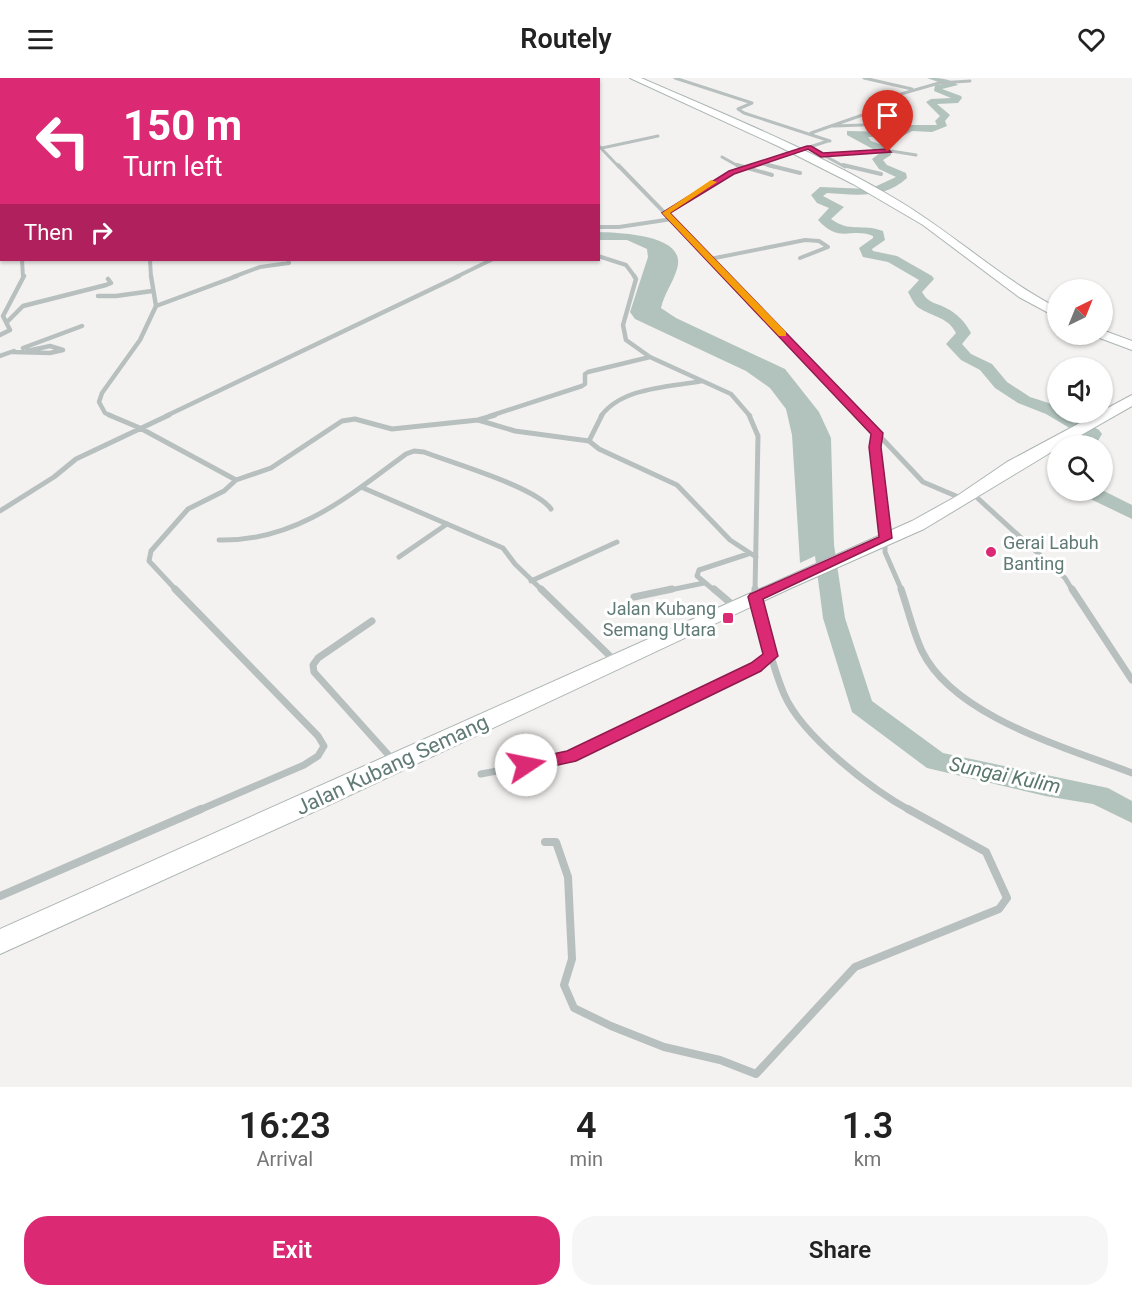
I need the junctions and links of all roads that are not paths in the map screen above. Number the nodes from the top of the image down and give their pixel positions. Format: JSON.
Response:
{"nodes":[{"id":1,"x":634,"y":78,"type":"edge"},
{"id":2,"x":675,"y":78,"type":"edge"},
{"id":3,"x":864,"y":78,"type":"edge"},
{"id":4,"x":970,"y":81,"type":"dead end"},
{"id":5,"x":912,"y":89,"type":"junction"},
{"id":6,"x":878,"y":109,"type":"junction"},
{"id":7,"x":905,"y":117,"type":"dead end"},
{"id":8,"x":863,"y":125,"type":"dead end"},
{"id":9,"x":830,"y":126,"type":"junction"},
{"id":10,"x":658,"y":136,"type":"dead end"},
{"id":11,"x":830,"y":141,"type":"junction"},
{"id":12,"x":600,"y":146,"type":"edge"},
{"id":13,"x":809,"y":147,"type":"junction"},
{"id":14,"x":796,"y":151,"type":"junction"},
{"id":15,"x":821,"y":155,"type":"junction"},
{"id":16,"x":916,"y":155,"type":"dead end"},
{"id":17,"x":722,"y":157,"type":"dead end"},
{"id":18,"x":760,"y":163,"type":"junction"},
{"id":19,"x":743,"y":168,"type":"junction"},
{"id":20,"x":800,"y":173,"type":"dead end"},
{"id":21,"x":880,"y":174,"type":"dead end"},
{"id":22,"x":772,"y":175,"type":"dead end"},
{"id":23,"x":666,"y":213,"type":"junction"},
{"id":24,"x":672,"y":219,"type":"junction"},
{"id":25,"x":600,"y":227,"type":"edge"},
{"id":26,"x":600,"y":257,"type":"edge"},
{"id":27,"x":800,"y":258,"type":"dead end"},
{"id":28,"x":710,"y":259,"type":"junction"},
{"id":29,"x":22,"y":261,"type":"edge"},
{"id":30,"x":150,"y":261,"type":"edge"},
{"id":31,"x":288,"y":261,"type":"edge"},
{"id":32,"x":489,"y":261,"type":"edge"},
{"id":33,"x":108,"y":279,"type":"dead end"},
{"id":34,"x":152,"y":291,"type":"junction"},
{"id":35,"x":98,"y":296,"type":"dead end"},
{"id":36,"x":156,"y":306,"type":"junction"},
{"id":37,"x":1047,"y":307,"type":"edge"},
{"id":38,"x":7,"y":322,"type":"junction"},
{"id":39,"x":82,"y":326,"type":"dead end"},
{"id":40,"x":0,"y":335,"type":"edge"},
{"id":41,"x":1113,"y":338,"type":"edge"},
{"id":42,"x":1132,"y":346,"type":"edge"},
{"id":43,"x":27,"y":351,"type":"junction"},
{"id":44,"x":12,"y":352,"type":"junction"},
{"id":45,"x":49,"y":354,"type":"junction"},
{"id":46,"x":0,"y":356,"type":"edge"},
{"id":47,"x":650,"y":357,"type":"junction"},
{"id":48,"x":43,"y":360,"type":"dead end"},
{"id":49,"x":703,"y":381,"type":"junction"},
{"id":50,"x":1132,"y":400,"type":"edge"},
{"id":51,"x":478,"y":420,"type":"junction"},
{"id":52,"x":140,"y":428,"type":"junction"},
{"id":53,"x":877,"y":433,"type":"junction"},
{"id":54,"x":589,"y":441,"type":"junction"},
{"id":55,"x":236,"y":480,"type":"junction"},
{"id":56,"x":361,"y":487,"type":"junction"},
{"id":57,"x":968,"y":496,"type":"junction"},
{"id":58,"x":551,"y":509,"type":"dead end"},
{"id":59,"x":0,"y":511,"type":"edge"},
{"id":60,"x":447,"y":524,"type":"junction"},
{"id":61,"x":219,"y":540,"type":"dead end"},
{"id":62,"x":617,"y":542,"type":"dead end"},
{"id":63,"x":878,"y":542,"type":"junction"},
{"id":64,"x":748,"y":554,"type":"junction"},
{"id":65,"x":399,"y":557,"type":"dead end"},
{"id":66,"x":756,"y":557,"type":"junction"},
{"id":67,"x":531,"y":581,"type":"junction"},
{"id":68,"x":704,"y":583,"type":"junction"},
{"id":69,"x":633,"y":597,"type":"dead end"},
{"id":70,"x":745,"y":602,"type":"junction"},
{"id":71,"x":372,"y":621,"type":"dead end"},
{"id":72,"x":771,"y":656,"type":"junction"},
{"id":73,"x":615,"y":662,"type":"junction"},
{"id":74,"x":1132,"y":680,"type":"edge"},
{"id":75,"x":396,"y":763,"type":"junction"},
{"id":76,"x":1132,"y":773,"type":"edge"},
{"id":77,"x":481,"y":774,"type":"dead end"},
{"id":78,"x":545,"y":842,"type":"dead end"},
{"id":79,"x":0,"y":896,"type":"edge"},
{"id":80,"x":0,"y":942,"type":"edge"}],
"edges":[{"from":1,"to":14,"type":"street"},
{"from":2,"to":11,"type":"street"},
{"from":3,"to":5,"type":"street"},
{"from":4,"to":5,"type":"street"},
{"from":5,"to":6,"type":"street"},
{"from":6,"to":7,"type":"street"},
{"from":6,"to":9,"type":"street"},
{"from":8,"to":9,"type":"street"},
{"from":9,"to":11,"type":"street"},
{"from":10,"to":12,"type":"street"},
{"from":11,"to":13,"type":"street"},
{"from":12,"to":23,"type":"street"},
{"from":13,"to":14,"type":"street"},
{"from":13,"to":15,"type":"street"},
{"from":14,"to":18,"type":"street"},
{"from":14,"to":37,"type":"street"},
{"from":15,"to":16,"type":"street"},
{"from":15,"to":21,"type":"street"},
{"from":17,"to":19,"type":"street"},
{"from":18,"to":19,"type":"street"},
{"from":18,"to":20,"type":"street"},
{"from":19,"to":22,"type":"street"},
{"from":19,"to":23,"type":"street"},
{"from":23,"to":24,"type":"street"},
{"from":24,"to":25,"type":"street"},
{"from":24,"to":28,"type":"street"},
{"from":26,"to":47,"type":"street"},
{"from":27,"to":28,"type":"street"},
{"from":28,"to":53,"type":"street"},
{"from":29,"to":38,"type":"street"},
{"from":30,"to":34,"type":"street"},
{"from":31,"to":36,"type":"street"},
{"from":32,"to":52,"type":"street"},
{"from":33,"to":38,"type":"street"},
{"from":34,"to":35,"type":"street"},
{"from":34,"to":36,"type":"street"},
{"from":36,"to":52,"type":"street"},
{"from":38,"to":40,"type":"street"},
{"from":39,"to":44,"type":"street"},
{"from":41,"to":42,"type":"street"},
{"from":43,"to":44,"type":"street"},
{"from":43,"to":45,"type":"street"},
{"from":43,"to":45,"type":"street"},
{"from":44,"to":46,"type":"street"},
{"from":45,"to":48,"type":"street"},
{"from":47,"to":49,"type":"street"},
{"from":47,"to":51,"type":"street"},
{"from":49,"to":54,"type":"street"},
{"from":49,"to":66,"type":"street"},
{"from":50,"to":57,"type":"street","name":"Jalan Kubang Semang"},
{"from":51,"to":54,"type":"street"},
{"from":51,"to":55,"type":"street"},
{"from":52,"to":55,"type":"street"},
{"from":52,"to":59,"type":"street"},
{"from":53,"to":57,"type":"street"},
{"from":53,"to":63,"type":"street"},
{"from":54,"to":64,"type":"street"},
{"from":55,"to":79,"type":"street"},
{"from":56,"to":58,"type":"street"},
{"from":56,"to":60,"type":"street"},
{"from":56,"to":61,"type":"street"},
{"from":57,"to":63,"type":"street","name":"Jalan Kubang Semang"},
{"from":57,"to":74,"type":"street"},
{"from":60,"to":65,"type":"street"},
{"from":60,"to":67,"type":"street"},
{"from":62,"to":67,"type":"street"},
{"from":63,"to":70,"type":"street","name":"Jalan Kubang Semang"},
{"from":63,"to":76,"type":"street"},
{"from":64,"to":66,"type":"street"},
{"from":64,"to":68,"type":"street"},
{"from":66,"to":70,"type":"street"},
{"from":67,"to":73,"type":"street"},
{"from":68,"to":69,"type":"street"},
{"from":68,"to":70,"type":"street"},
{"from":70,"to":72,"type":"street"},
{"from":70,"to":73,"type":"street","name":"Jalan Kubang Semang"},
{"from":71,"to":75,"type":"street"},
{"from":72,"to":77,"type":"street"},
{"from":72,"to":78,"type":"street"},
{"from":73,"to":75,"type":"street","name":"Jalan Kubang Semang"},
{"from":75,"to":80,"type":"street","name":"Jalan Kubang Semang"}]}
